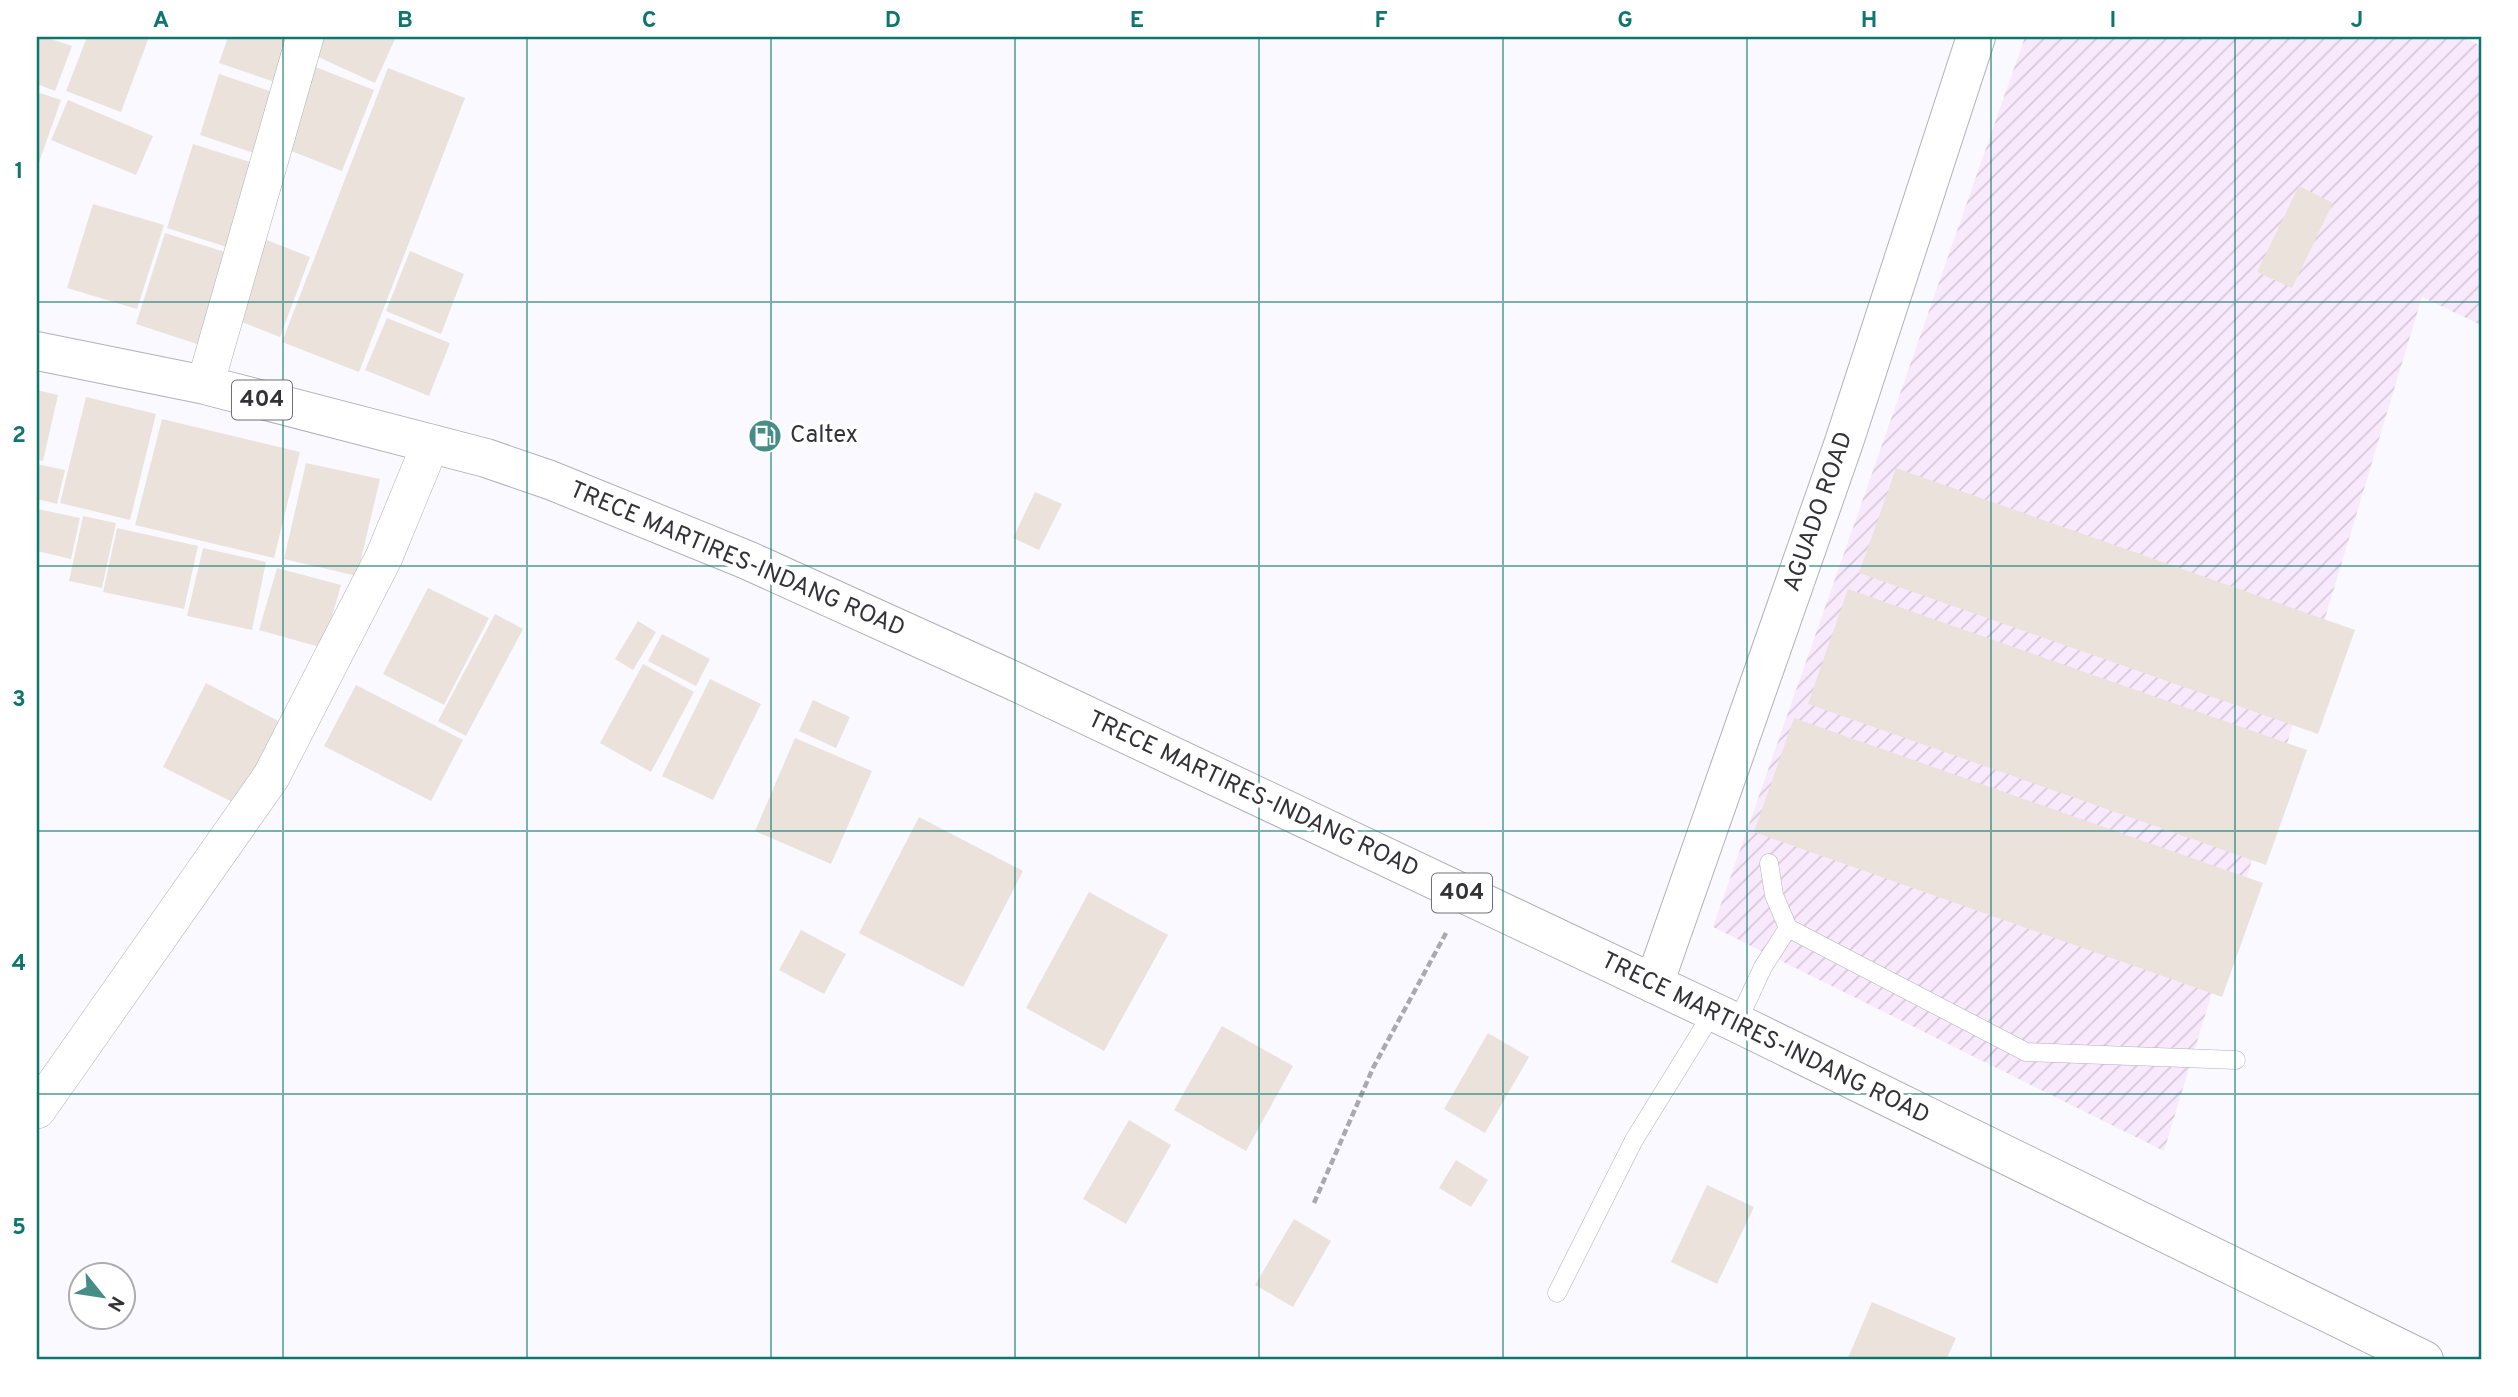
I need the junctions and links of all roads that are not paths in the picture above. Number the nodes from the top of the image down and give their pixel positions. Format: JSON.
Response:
{"nodes":[{"id":1,"x":305,"y":37,"type":"edge"},
{"id":2,"x":1976,"y":37,"type":"edge"},
{"id":3,"x":37,"y":351,"type":"edge"},
{"id":4,"x":205,"y":386,"type":"junction"},
{"id":5,"x":431,"y":443,"type":"junction"},
{"id":6,"x":1769,"y":863,"type":"dead end"},
{"id":7,"x":1788,"y":928,"type":"junction"},
{"id":8,"x":1654,"y":984,"type":"junction"},
{"id":9,"x":1725,"y":1017,"type":"junction"},
{"id":10,"x":2236,"y":1060,"type":"dead end"},
{"id":11,"x":37,"y":1110,"type":"edge"},
{"id":12,"x":1557,"y":1293,"type":"dead end"},
{"id":13,"x":2383,"y":1352,"type":"edge"},
{"id":14,"x":2424,"y":1360,"type":"edge"}],
"edges":[{"from":1,"to":4,"type":"street"},
{"from":2,"to":8,"type":"main road","name":"AGUADO ROAD"},
{"from":3,"to":4,"type":"main road","name":"TRECE MARTIRES-INDANG ROAD","number":"404"},
{"from":4,"to":5,"type":"main road","name":"TRECE MARTIRES-INDANG ROAD","number":"404"},
{"from":5,"to":8,"type":"main road","name":"TRECE MARTIRES-INDANG ROAD","number":"404"},
{"from":5,"to":11,"type":"street"},
{"from":6,"to":7,"type":"lane"},
{"from":7,"to":9,"type":"lane"},
{"from":7,"to":10,"type":"lane"},
{"from":8,"to":9,"type":"main road","name":"TRECE MARTIRES-INDANG ROAD","number":"404"},
{"from":9,"to":12,"type":"lane"},
{"from":9,"to":13,"type":"main road","name":"TRECE MARTIRES-INDANG ROAD","number":"404"},
{"from":13,"to":14,"type":"main road","name":"TRECE MARTIRES-INDANG ROAD","number":"404"}]}
